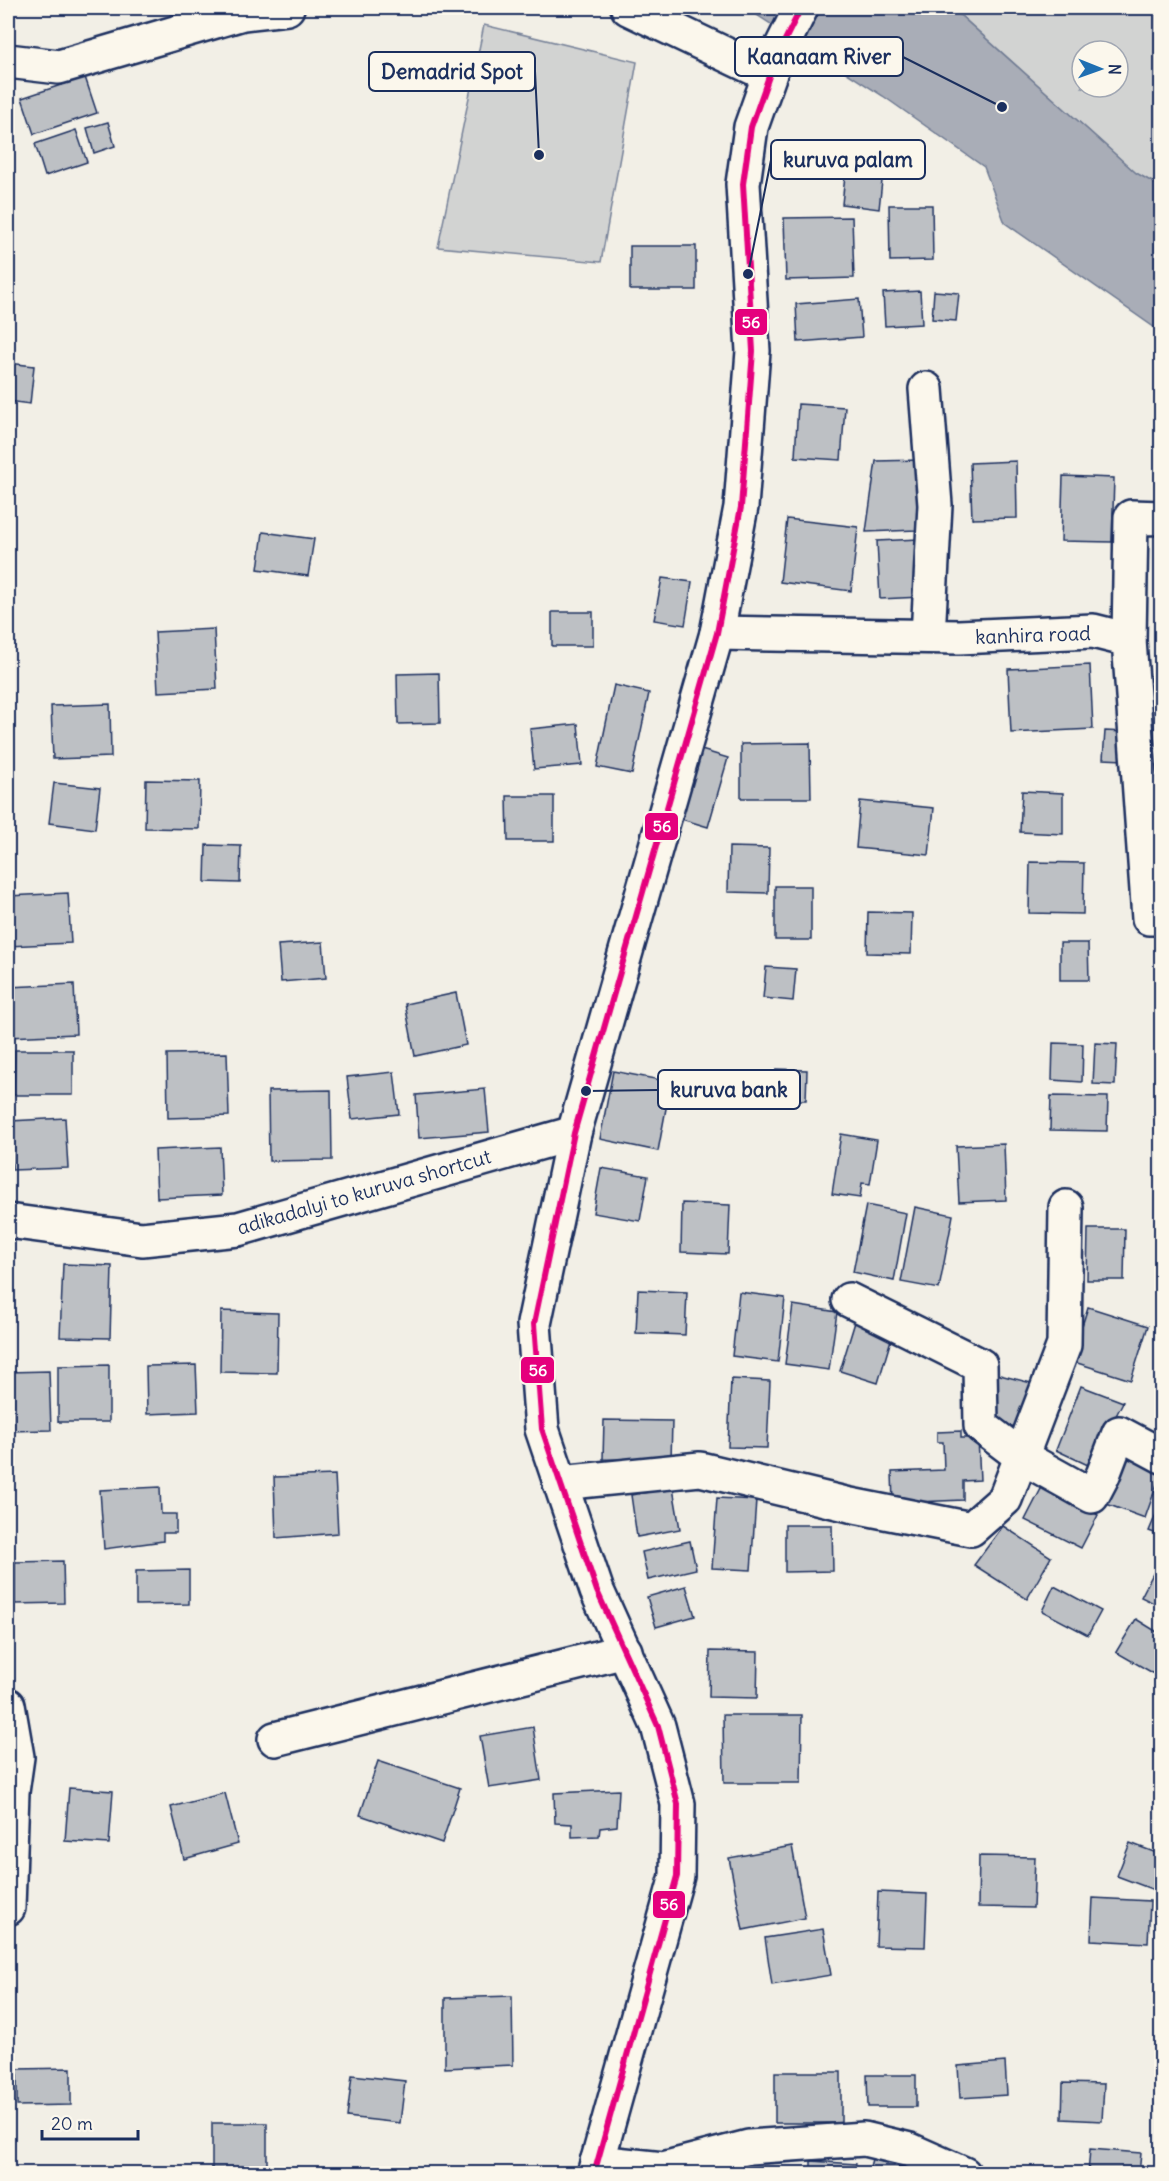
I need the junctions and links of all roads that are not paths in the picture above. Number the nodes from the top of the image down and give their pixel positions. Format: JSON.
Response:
{"nodes":[{"id":1,"x":287,"y":8,"type":"edge"},
{"id":2,"x":628,"y":8,"type":"edge"},
{"id":3,"x":801,"y":8,"type":"edge"},
{"id":4,"x":8,"y":61,"type":"edge"},
{"id":5,"x":771,"y":68,"type":"junction"},
{"id":6,"x":926,"y":389,"type":"dead end"},
{"id":7,"x":1161,"y":518,"type":"edge"},
{"id":8,"x":717,"y":633,"type":"junction"},
{"id":9,"x":928,"y":636,"type":"junction"},
{"id":10,"x":1129,"y":640,"type":"junction"},
{"id":11,"x":1161,"y":918,"type":"edge"},
{"id":12,"x":574,"y":1133,"type":"junction"},
{"id":13,"x":1066,"y":1207,"type":"dead end"},
{"id":14,"x":8,"y":1221,"type":"edge"},
{"id":15,"x":849,"y":1300,"type":"dead end"},
{"id":16,"x":1161,"y":1456,"type":"edge"},
{"id":17,"x":1022,"y":1457,"type":"junction"},
{"id":18,"x":560,"y":1483,"type":"junction"},
{"id":19,"x":625,"y":1651,"type":"junction"},
{"id":20,"x":8,"y":1704,"type":"edge"},
{"id":21,"x":275,"y":1739,"type":"dead end"},
{"id":22,"x":8,"y":1908,"type":"edge"},
{"id":23,"x":595,"y":2168,"type":"edge"},
{"id":24,"x":964,"y":2174,"type":"edge"}],
"edges":[{"from":1,"to":4,"type":"street"},
{"from":2,"to":5,"type":"street"},
{"from":3,"to":5,"type":"street"},
{"from":5,"to":8,"type":"street"},
{"from":6,"to":9,"type":"street"},
{"from":7,"to":10,"type":"street"},
{"from":8,"to":9,"type":"street","name":"kanhira road"},
{"from":8,"to":12,"type":"street"},
{"from":9,"to":10,"type":"street","name":"kanhira road"},
{"from":10,"to":11,"type":"street"},
{"from":12,"to":14,"type":"street","name":"adikadalyi to kuruva shortcut"},
{"from":12,"to":18,"type":"street"},
{"from":13,"to":17,"type":"street"},
{"from":15,"to":17,"type":"street"},
{"from":16,"to":17,"type":"street"},
{"from":17,"to":18,"type":"street"},
{"from":18,"to":19,"type":"street"},
{"from":19,"to":21,"type":"street"},
{"from":19,"to":23,"type":"street"},
{"from":20,"to":22,"type":"street"},
{"from":23,"to":24,"type":"street"}]}
